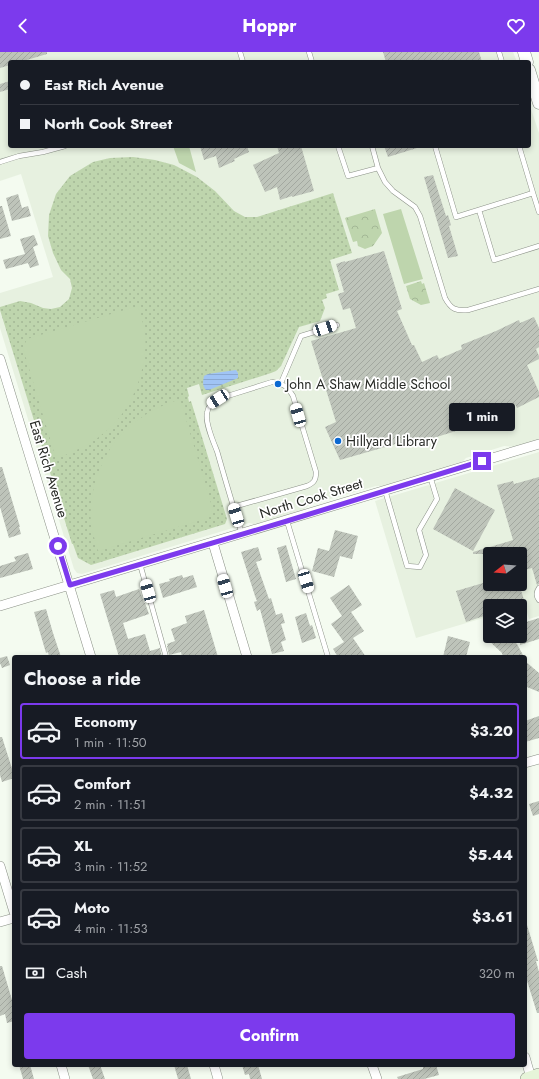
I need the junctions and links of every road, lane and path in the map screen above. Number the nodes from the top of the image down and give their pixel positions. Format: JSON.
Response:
{"nodes":[{"id":1,"x":531,"y":77,"type":"edge"},
{"id":2,"x":539,"y":103,"type":"edge"},
{"id":3,"x":58,"y":148,"type":"edge"},
{"id":4,"x":339,"y":148,"type":"edge"},
{"id":5,"x":373,"y":148,"type":"edge"},
{"id":6,"x":436,"y":148,"type":"edge"},
{"id":7,"x":520,"y":148,"type":"edge"},
{"id":8,"x":0,"y":162,"type":"edge"},
{"id":9,"x":378,"y":168,"type":"junction"},
{"id":10,"x":533,"y":193,"type":"junction"},
{"id":11,"x":479,"y":210,"type":"junction"},
{"id":12,"x":539,"y":212,"type":"edge"},
{"id":13,"x":539,"y":246,"type":"edge"},
{"id":14,"x":539,"y":289,"type":"edge"},
{"id":15,"x":337,"y":324,"type":"dead end"},
{"id":16,"x":0,"y":359,"type":"edge"},
{"id":17,"x":281,"y":383,"type":"junction"},
{"id":18,"x":539,"y":444,"type":"edge"},
{"id":19,"x":430,"y":476,"type":"junction"},
{"id":20,"x":385,"y":490,"type":"junction"},
{"id":21,"x":233,"y":507,"type":"junction"},
{"id":22,"x":287,"y":521,"type":"junction"},
{"id":23,"x":242,"y":534,"type":"junction"},
{"id":24,"x":213,"y":543,"type":"junction"},
{"id":25,"x":140,"y":564,"type":"junction"},
{"id":26,"x":70,"y":585,"type":"junction"},
{"id":27,"x":539,"y":588,"type":"edge"},
{"id":28,"x":539,"y":600,"type":"edge"},
{"id":29,"x":0,"y":605,"type":"edge"},
{"id":30,"x":91,"y":655,"type":"edge"},
{"id":31,"x":165,"y":655,"type":"edge"},
{"id":32,"x":246,"y":655,"type":"edge"},
{"id":33,"x":327,"y":655,"type":"edge"},
{"id":34,"x":539,"y":759,"type":"edge"},
{"id":35,"x":527,"y":763,"type":"edge"},
{"id":36,"x":0,"y":866,"type":"edge"},
{"id":37,"x":12,"y":905,"type":"edge"},
{"id":38,"x":12,"y":919,"type":"edge"},
{"id":39,"x":0,"y":922,"type":"edge"},
{"id":40,"x":527,"y":1063,"type":"edge"},
{"id":41,"x":62,"y":1067,"type":"edge"},
{"id":42,"x":215,"y":1067,"type":"edge"},
{"id":43,"x":373,"y":1067,"type":"edge"},
{"id":44,"x":532,"y":1077,"type":"edge"},
{"id":45,"x":65,"y":1079,"type":"edge"},
{"id":46,"x":218,"y":1079,"type":"edge"},
{"id":47,"x":377,"y":1079,"type":"edge"}],
"edges":[{"from":1,"to":2,"type":"street"},
{"from":3,"to":8,"type":"lane"},
{"from":4,"to":9,"type":"lane"},
{"from":5,"to":9,"type":"lane"},
{"from":6,"to":11,"type":"lane"},
{"from":7,"to":10,"type":"lane"},
{"from":9,"to":14,"type":"lane"},
{"from":10,"to":11,"type":"lane"},
{"from":10,"to":12,"type":"lane"},
{"from":11,"to":13,"type":"lane"},
{"from":15,"to":17,"type":"lane"},
{"from":16,"to":26,"type":"street","name":"East Rich Avenue"},
{"from":17,"to":21,"type":"lane"},
{"from":17,"to":21,"type":"lane"},
{"from":18,"to":19,"type":"street","name":"North Cook Street"},
{"from":19,"to":20,"type":"street","name":"North Cook Street"},
{"from":19,"to":20,"type":"lane"},
{"from":20,"to":22,"type":"street","name":"North Cook Street"},
{"from":21,"to":23,"type":"lane"},
{"from":22,"to":23,"type":"street","name":"North Cook Street"},
{"from":22,"to":33,"type":"lane"},
{"from":23,"to":24,"type":"street","name":"North Cook Street"},
{"from":24,"to":25,"type":"street","name":"North Cook Street"},
{"from":24,"to":32,"type":"street"},
{"from":25,"to":26,"type":"street","name":"North Cook Street"},
{"from":25,"to":31,"type":"lane"},
{"from":26,"to":29,"type":"street","name":"North Cook Street"},
{"from":26,"to":30,"type":"street","name":"East Rich Avenue"},
{"from":27,"to":28,"type":"lane"},
{"from":34,"to":35,"type":"street"},
{"from":36,"to":37,"type":"street"},
{"from":38,"to":39,"type":"street"},
{"from":40,"to":44,"type":"street"},
{"from":41,"to":45,"type":"street"},
{"from":42,"to":46,"type":"street"},
{"from":43,"to":47,"type":"street"}]}
